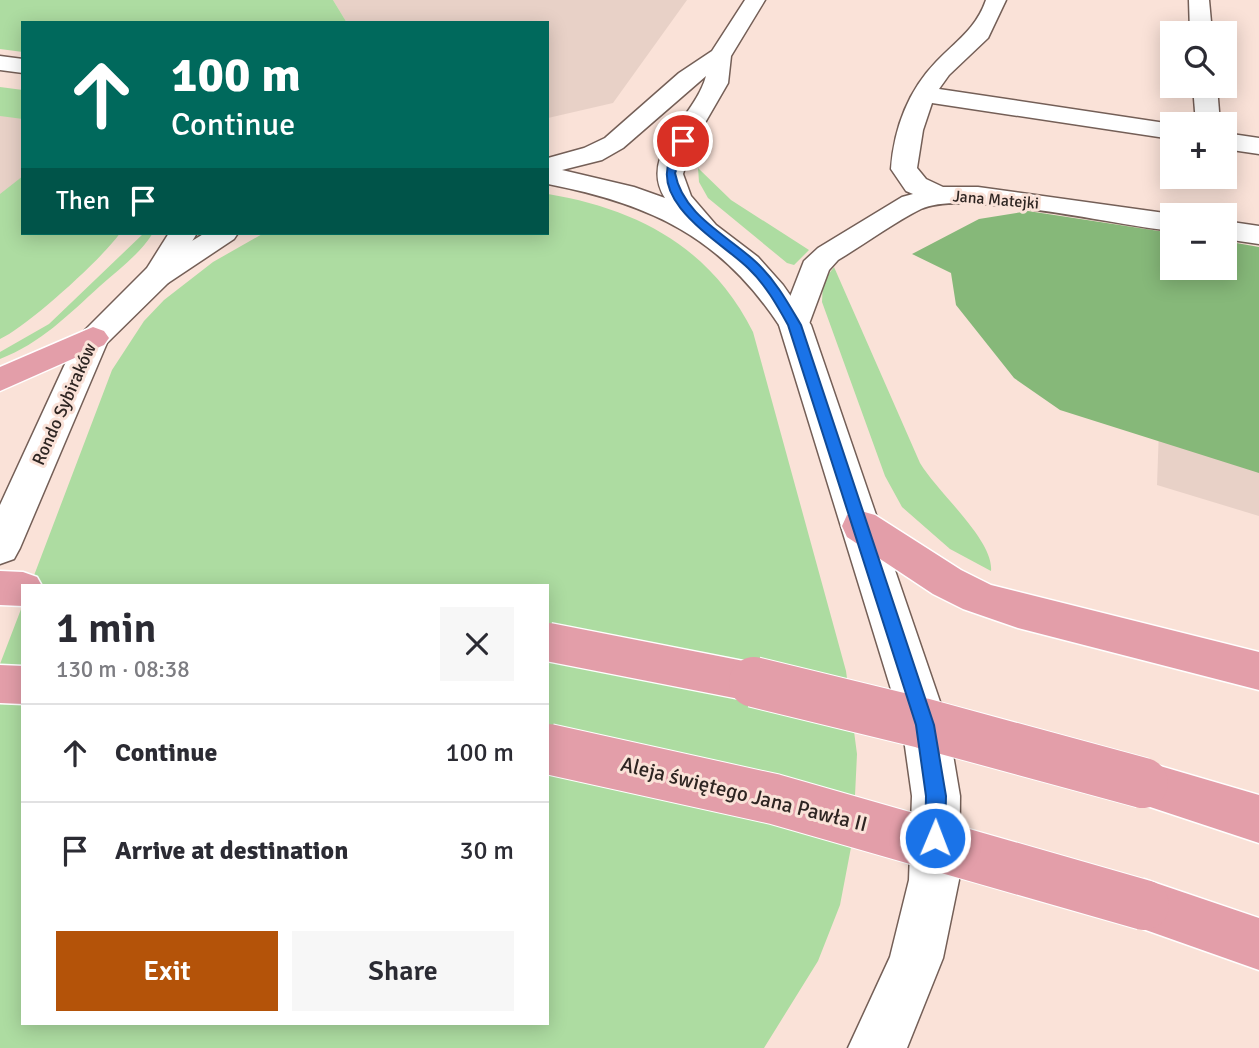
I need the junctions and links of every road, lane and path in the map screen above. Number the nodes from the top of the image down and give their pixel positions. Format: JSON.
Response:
{"nodes":[{"id":1,"x":755,"y":0,"type":"edge"},
{"id":2,"x":996,"y":0,"type":"edge"},
{"id":3,"x":1199,"y":0,"type":"edge"},
{"id":4,"x":1200,"y":21,"type":"edge"},
{"id":5,"x":720,"y":56,"type":"junction"},
{"id":6,"x":0,"y":63,"type":"edge"},
{"id":7,"x":21,"y":66,"type":"edge"},
{"id":8,"x":923,"y":94,"type":"junction"},
{"id":9,"x":1160,"y":130,"type":"edge"},
{"id":10,"x":1237,"y":143,"type":"edge"},
{"id":11,"x":1259,"y":146,"type":"edge"},
{"id":12,"x":549,"y":166,"type":"edge"},
{"id":13,"x":549,"y":176,"type":"edge"},
{"id":14,"x":939,"y":195,"type":"junction"},
{"id":15,"x":1160,"y":221,"type":"edge"},
{"id":16,"x":706,"y":229,"type":"junction"},
{"id":17,"x":1237,"y":232,"type":"edge"},
{"id":18,"x":182,"y":235,"type":"edge"},
{"id":19,"x":221,"y":235,"type":"edge"},
{"id":20,"x":1259,"y":235,"type":"edge"},
{"id":21,"x":156,"y":276,"type":"junction"},
{"id":22,"x":795,"y":325,"type":"junction"},
{"id":23,"x":93,"y":338,"type":"junction"},
{"id":24,"x":0,"y":380,"type":"edge"},
{"id":25,"x":861,"y":526,"type":"junction"},
{"id":26,"x":0,"y":548,"type":"edge"},
{"id":27,"x":0,"y":588,"type":"edge"},
{"id":28,"x":21,"y":589,"type":"edge"},
{"id":29,"x":549,"y":642,"type":"edge"},
{"id":30,"x":1259,"y":671,"type":"edge"},
{"id":31,"x":0,"y":684,"type":"edge"},
{"id":32,"x":21,"y":685,"type":"edge"},
{"id":33,"x":549,"y":749,"type":"edge"},
{"id":34,"x":1259,"y":819,"type":"edge"},
{"id":35,"x":1259,"y":944,"type":"edge"},
{"id":36,"x":876,"y":1048,"type":"edge"}],
"edges":[{"from":1,"to":5,"type":"main road"},
{"from":2,"to":8,"type":"main road"},
{"from":3,"to":4,"type":"main road"},
{"from":5,"to":12,"type":"main road"},
{"from":5,"to":16,"type":"main road"},
{"from":6,"to":7,"type":"main road"},
{"from":8,"to":9,"type":"main road"},
{"from":8,"to":14,"type":"main road"},
{"from":10,"to":11,"type":"main road"},
{"from":13,"to":16,"type":"main road"},
{"from":14,"to":15,"type":"main road","name":"Jana Matejki"},
{"from":14,"to":22,"type":"main road","name":"Jana Matejki"},
{"from":16,"to":22,"type":"main road"},
{"from":17,"to":20,"type":"main road"},
{"from":18,"to":21,"type":"main road"},
{"from":19,"to":21,"type":"main road","name":"Rondo Sybiraków"},
{"from":21,"to":23,"type":"main road","name":"Rondo Sybiraków"},
{"from":22,"to":25,"type":"main road"},
{"from":23,"to":24,"type":"main road"},
{"from":23,"to":26,"type":"main road","name":"Rondo Sybiraków"},
{"from":25,"to":30,"type":"main road"},
{"from":25,"to":36,"type":"main road"},
{"from":27,"to":28,"type":"main road"},
{"from":29,"to":34,"type":"main road","bridge":true},
{"from":31,"to":32,"type":"main road"},
{"from":33,"to":35,"type":"main road","name":"Aleja świętego Jana Pawła II","bridge":true}]}
